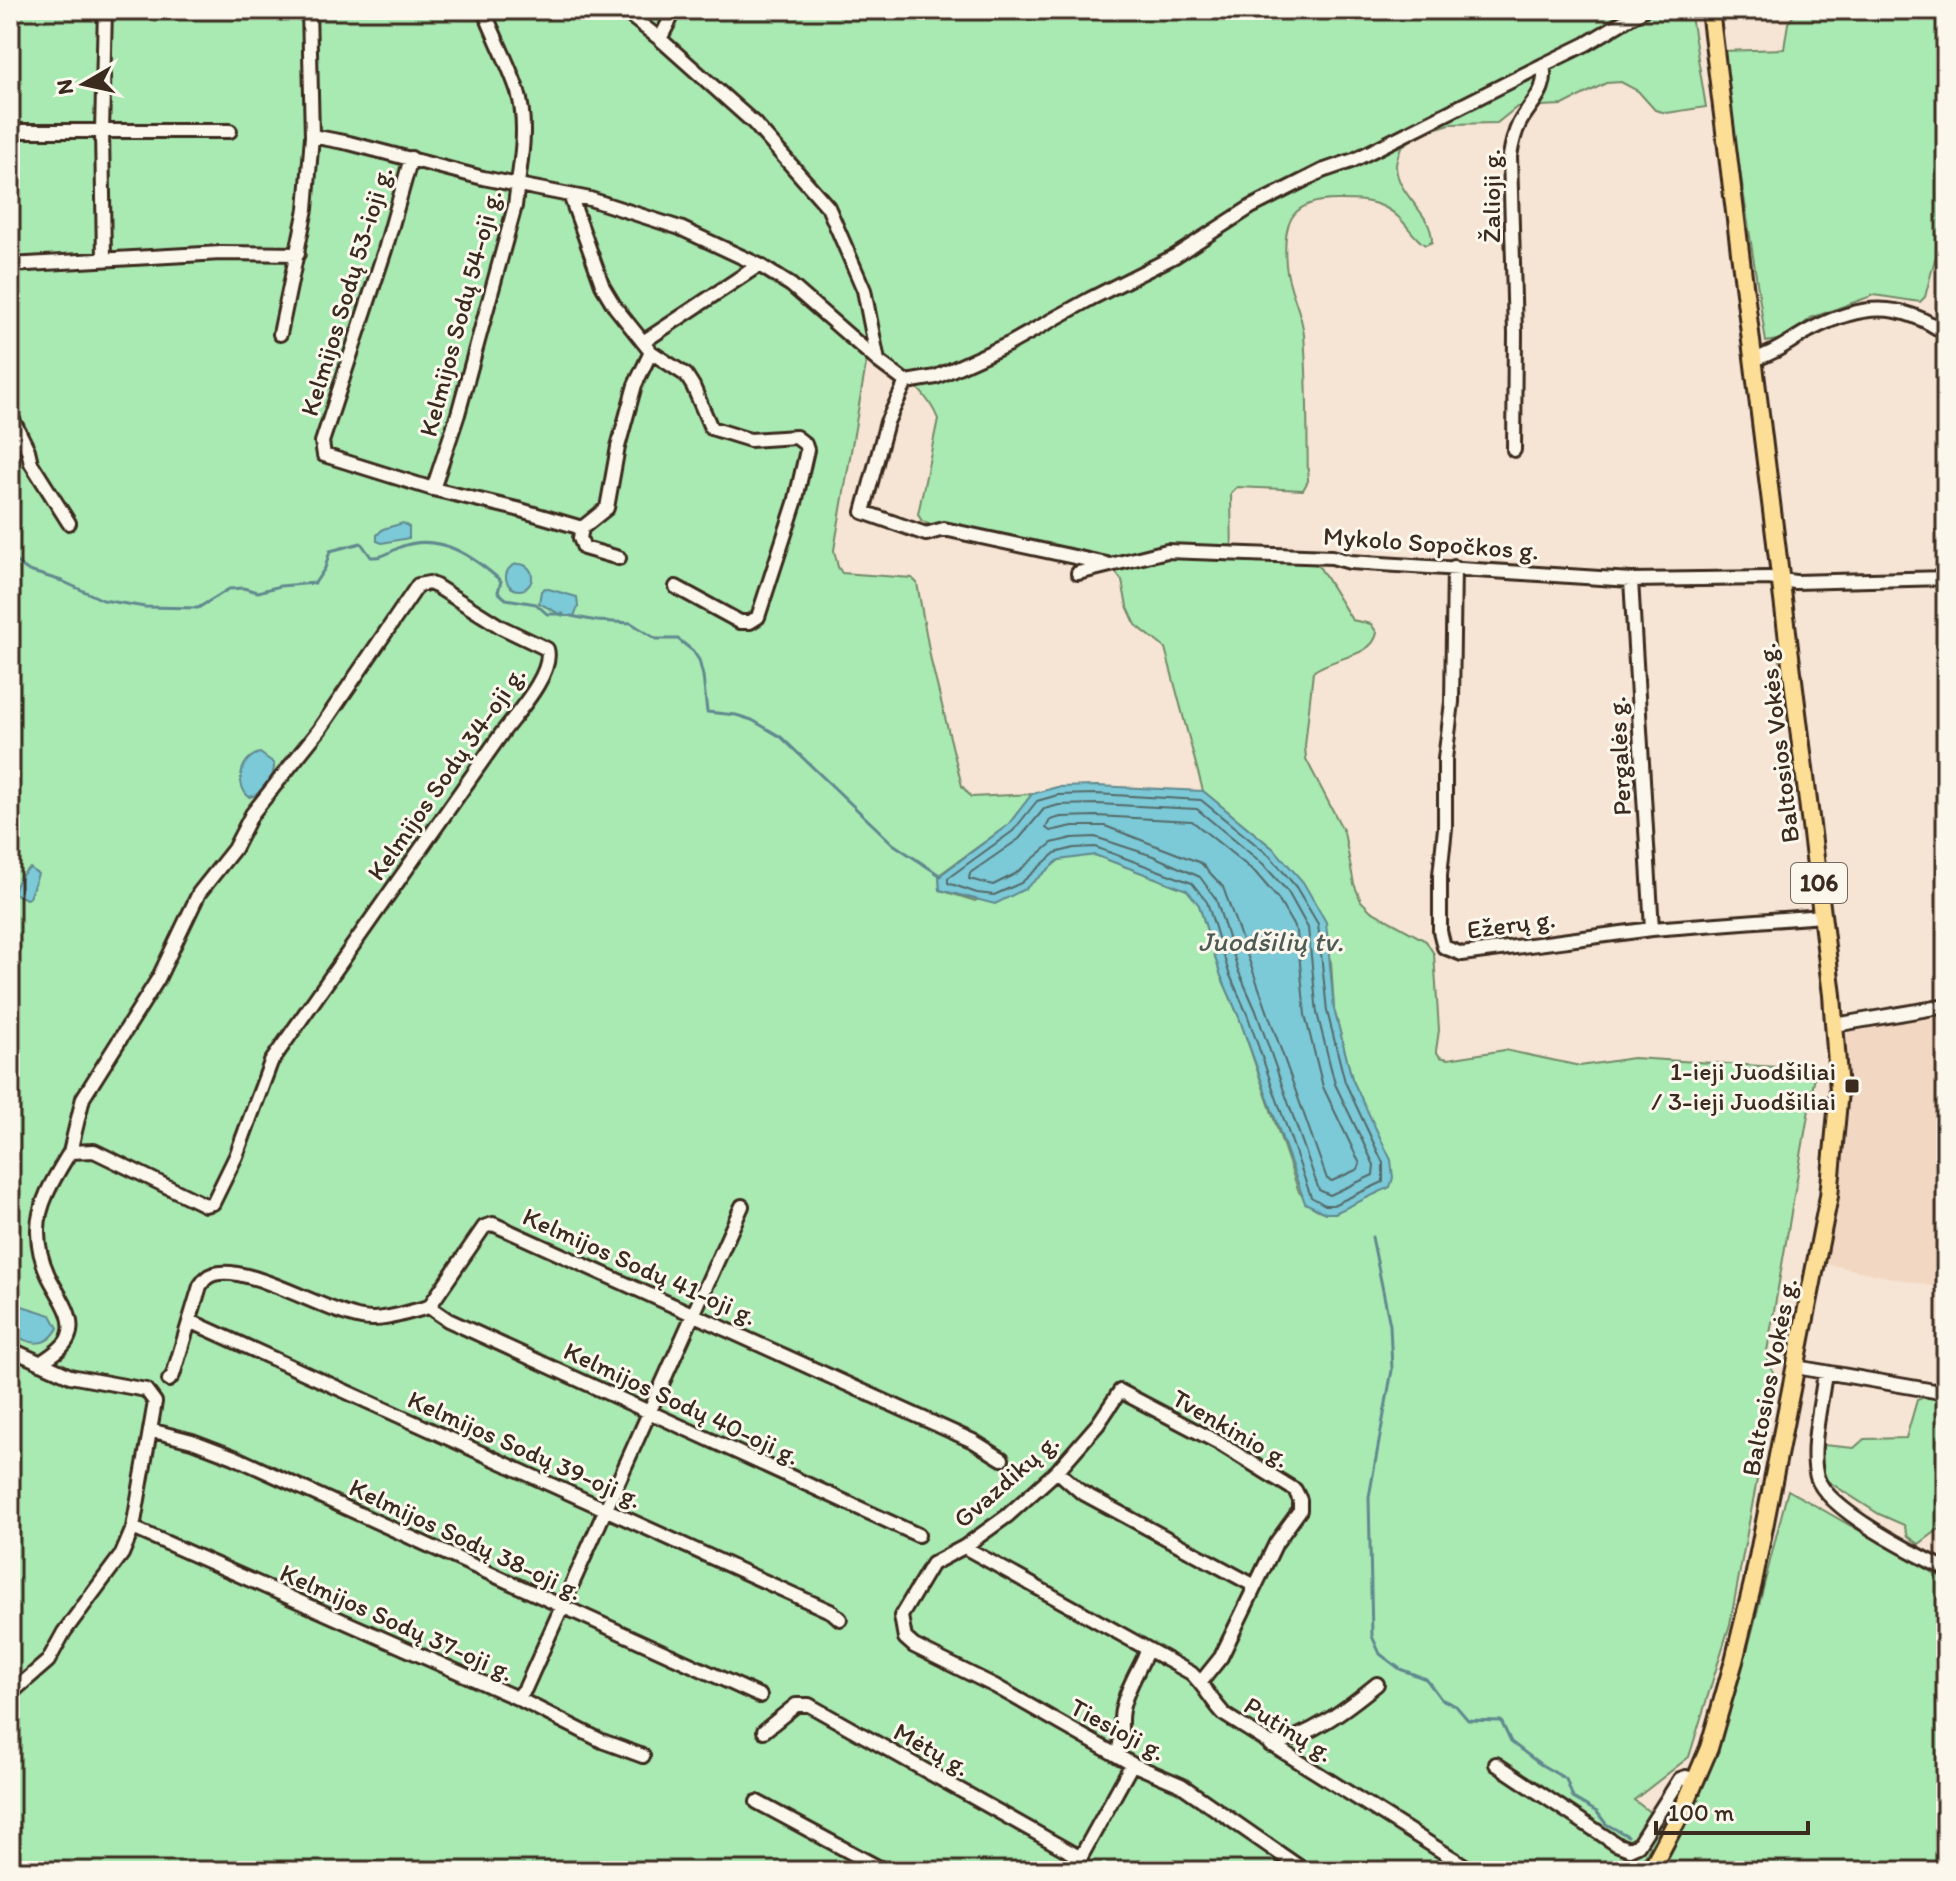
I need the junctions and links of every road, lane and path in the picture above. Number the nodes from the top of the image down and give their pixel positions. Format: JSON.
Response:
{"nodes":[{"id":1,"x":105,"y":10,"type":"edge"},
{"id":2,"x":309,"y":10,"type":"edge"},
{"id":3,"x":484,"y":10,"type":"edge"},
{"id":4,"x":623,"y":10,"type":"edge"},
{"id":5,"x":675,"y":10,"type":"edge"},
{"id":6,"x":1643,"y":10,"type":"edge"},
{"id":7,"x":1710,"y":10,"type":"edge"},
{"id":8,"x":660,"y":39,"type":"junction"},
{"id":9,"x":1543,"y":65,"type":"junction"},
{"id":10,"x":10,"y":131,"type":"edge"},
{"id":11,"x":102,"y":131,"type":"junction"},
{"id":12,"x":230,"y":131,"type":"dead end"},
{"id":13,"x":312,"y":136,"type":"junction"},
{"id":14,"x":411,"y":158,"type":"junction"},
{"id":15,"x":517,"y":185,"type":"junction"},
{"id":16,"x":570,"y":195,"type":"junction"},
{"id":17,"x":298,"y":254,"type":"junction"},
{"id":18,"x":104,"y":259,"type":"junction"},
{"id":19,"x":10,"y":265,"type":"edge"},
{"id":20,"x":759,"y":265,"type":"junction"},
{"id":21,"x":280,"y":334,"type":"dead end"},
{"id":22,"x":1946,"y":334,"type":"edge"},
{"id":23,"x":647,"y":347,"type":"junction"},
{"id":24,"x":1755,"y":359,"type":"junction"},
{"id":25,"x":878,"y":361,"type":"junction"},
{"id":26,"x":906,"y":382,"type":"junction"},
{"id":27,"x":10,"y":414,"type":"edge"},
{"id":28,"x":1514,"y":450,"type":"dead end"},
{"id":29,"x":433,"y":489,"type":"junction"},
{"id":30,"x":69,"y":523,"type":"dead end"},
{"id":31,"x":582,"y":528,"type":"junction"},
{"id":32,"x":619,"y":558,"type":"dead end"},
{"id":33,"x":1110,"y":565,"type":"junction"},
{"id":34,"x":1454,"y":567,"type":"junction"},
{"id":35,"x":1078,"y":573,"type":"dead end"},
{"id":36,"x":1946,"y":578,"type":"edge"},
{"id":37,"x":1631,"y":580,"type":"junction"},
{"id":38,"x":1782,"y":580,"type":"junction"},
{"id":39,"x":676,"y":587,"type":"dead end"},
{"id":40,"x":1823,"y":916,"type":"junction"},
{"id":41,"x":1652,"y":929,"type":"junction"},
{"id":42,"x":1946,"y":1006,"type":"edge"},
{"id":43,"x":1835,"y":1025,"type":"junction"},
{"id":44,"x":70,"y":1152,"type":"junction"},
{"id":45,"x":742,"y":1206,"type":"dead end"},
{"id":46,"x":429,"y":1307,"type":"junction"},
{"id":47,"x":693,"y":1315,"type":"junction"},
{"id":48,"x":190,"y":1321,"type":"junction"},
{"id":49,"x":10,"y":1349,"type":"edge"},
{"id":50,"x":40,"y":1363,"type":"junction"},
{"id":51,"x":1796,"y":1367,"type":"junction"},
{"id":52,"x":1825,"y":1372,"type":"junction"},
{"id":53,"x":169,"y":1380,"type":"dead end"},
{"id":54,"x":1120,"y":1391,"type":"joint"},
{"id":55,"x":1946,"y":1393,"type":"edge"},
{"id":56,"x":649,"y":1412,"type":"junction"},
{"id":57,"x":150,"y":1430,"type":"junction"},
{"id":58,"x":1002,"y":1459,"type":"dead end"},
{"id":59,"x":1057,"y":1471,"type":"junction"},
{"id":60,"x":605,"y":1509,"type":"junction"},
{"id":61,"x":133,"y":1528,"type":"junction"},
{"id":62,"x":918,"y":1535,"type":"dead end"},
{"id":63,"x":964,"y":1547,"type":"junction"},
{"id":64,"x":1946,"y":1569,"type":"edge"},
{"id":65,"x":1255,"y":1586,"type":"junction"},
{"id":66,"x":561,"y":1607,"type":"junction"},
{"id":67,"x":840,"y":1619,"type":"dead end"},
{"id":68,"x":905,"y":1638,"type":"joint"},
{"id":69,"x":1147,"y":1651,"type":"junction"},
{"id":70,"x":1201,"y":1682,"type":"junction"},
{"id":71,"x":1377,"y":1684,"type":"dead end"},
{"id":72,"x":10,"y":1694,"type":"edge"},
{"id":73,"x":760,"y":1696,"type":"dead end"},
{"id":74,"x":517,"y":1698,"type":"junction"},
{"id":75,"x":764,"y":1731,"type":"dead end"},
{"id":76,"x":1270,"y":1745,"type":"junction"},
{"id":77,"x":1117,"y":1754,"type":"junction"},
{"id":78,"x":643,"y":1756,"type":"dead end"},
{"id":79,"x":1132,"y":1764,"type":"junction"},
{"id":80,"x":1496,"y":1764,"type":"dead end"},
{"id":81,"x":1697,"y":1780,"type":"junction"},
{"id":82,"x":757,"y":1802,"type":"dead end"},
{"id":83,"x":1081,"y":1858,"type":"junction"},
{"id":84,"x":885,"y":1871,"type":"edge"},
{"id":85,"x":1073,"y":1871,"type":"edge"},
{"id":86,"x":1305,"y":1871,"type":"edge"},
{"id":87,"x":1473,"y":1871,"type":"edge"},
{"id":88,"x":1650,"y":1871,"type":"edge"}],
"edges":[{"from":1,"to":11,"type":"street"},
{"from":2,"to":13,"type":"street"},
{"from":3,"to":15,"type":"street","name":"Kelmijos Sodų 54-oji g."},
{"from":4,"to":8,"type":"street"},
{"from":5,"to":8,"type":"street"},
{"from":6,"to":9,"type":"street"},
{"from":7,"to":24,"type":"main road","name":"Baltosios Vokės g.","number":"106"},
{"from":8,"to":25,"type":"street"},
{"from":9,"to":26,"type":"street"},
{"from":9,"to":28,"type":"street","name":"Žalioji g."},
{"from":10,"to":11,"type":"street"},
{"from":11,"to":12,"type":"street"},
{"from":11,"to":18,"type":"street"},
{"from":13,"to":14,"type":"street"},
{"from":13,"to":17,"type":"street"},
{"from":14,"to":15,"type":"street"},
{"from":14,"to":29,"type":"street","name":"Kelmijos Sodų 53-ioji g."},
{"from":15,"to":16,"type":"street"},
{"from":15,"to":29,"type":"street","name":"Kelmijos Sodų 54-oji g."},
{"from":16,"to":20,"type":"street"},
{"from":16,"to":23,"type":"street"},
{"from":17,"to":18,"type":"street"},
{"from":17,"to":21,"type":"street"},
{"from":18,"to":19,"type":"street"},
{"from":20,"to":23,"type":"street"},
{"from":20,"to":25,"type":"street"},
{"from":22,"to":24,"type":"street"},
{"from":23,"to":31,"type":"street"},
{"from":23,"to":39,"type":"street"},
{"from":24,"to":38,"type":"main road","name":"Baltosios Vokės g.","number":"106"},
{"from":25,"to":26,"type":"street"},
{"from":26,"to":33,"type":"street"},
{"from":27,"to":30,"type":"street"},
{"from":29,"to":31,"type":"street","name":"Kelmijos Sodų 53-ioji g."},
{"from":31,"to":32,"type":"street"},
{"from":33,"to":34,"type":"street","name":"Mykolo Sopočkos g."},
{"from":33,"to":35,"type":"street","name":"Mykolo Sopočkos g."},
{"from":34,"to":37,"type":"street","name":"Mykolo Sopočkos g."},
{"from":34,"to":41,"type":"street","name":"Ežerų g."},
{"from":36,"to":38,"type":"street","name":"Mykolo Sopočkos g."},
{"from":37,"to":38,"type":"street","name":"Mykolo Sopočkos g."},
{"from":37,"to":41,"type":"street","name":"Pergalės g."},
{"from":38,"to":40,"type":"main road","name":"Baltosios Vokės g.","number":"106"},
{"from":40,"to":41,"type":"street","name":"Ežerų g."},
{"from":40,"to":43,"type":"main road","name":"Baltosios Vokės g.","number":"106"},
{"from":42,"to":43,"type":"street"},
{"from":43,"to":51,"type":"main road","name":"Baltosios Vokės g.","number":"106"},
{"from":44,"to":44,"type":"street","name":"Kelmijos Sodų 34-oji g."},
{"from":44,"to":50,"type":"street","name":"Kelmijos Sodų 34-oji g."},
{"from":45,"to":47,"type":"street"},
{"from":46,"to":47,"type":"street","name":"Kelmijos Sodų 41-oji g."},
{"from":46,"to":48,"type":"street"},
{"from":46,"to":56,"type":"street","name":"Kelmijos Sodų 40-oji g."},
{"from":47,"to":56,"type":"street"},
{"from":47,"to":58,"type":"street","name":"Kelmijos Sodų 41-oji g."},
{"from":48,"to":53,"type":"street"},
{"from":48,"to":60,"type":"street","name":"Kelmijos Sodų 39-oji g."},
{"from":49,"to":50,"type":"street"},
{"from":50,"to":57,"type":"street"},
{"from":51,"to":52,"type":"street"},
{"from":51,"to":81,"type":"main road","name":"Baltosios Vokės g.","number":"106"},
{"from":52,"to":55,"type":"street"},
{"from":52,"to":64,"type":"street"},
{"from":54,"to":59,"type":"street","name":"Gvazdikų g."},
{"from":54,"to":65,"type":"street","name":"Tvenkinio g."},
{"from":56,"to":60,"type":"street"},
{"from":56,"to":62,"type":"street","name":"Kelmijos Sodų 40-oji g."},
{"from":57,"to":61,"type":"street"},
{"from":57,"to":66,"type":"street","name":"Kelmijos Sodų 38-oji g."},
{"from":59,"to":63,"type":"street","name":"Gvazdikų g."},
{"from":59,"to":65,"type":"street"},
{"from":60,"to":66,"type":"street"},
{"from":60,"to":67,"type":"street","name":"Kelmijos Sodų 39-oji g."},
{"from":61,"to":72,"type":"street"},
{"from":61,"to":74,"type":"street","name":"Kelmijos Sodų 37-oji g."},
{"from":63,"to":68,"type":"street","name":"Gvazdikų g."},
{"from":63,"to":69,"type":"street","name":"Putinų g."},
{"from":65,"to":70,"type":"street","name":"Tvenkinio g."},
{"from":66,"to":73,"type":"street","name":"Kelmijos Sodų 38-oji g."},
{"from":66,"to":74,"type":"street"},
{"from":68,"to":77,"type":"street","name":"Tiesioji g."},
{"from":69,"to":70,"type":"street","name":"Putinų g."},
{"from":69,"to":77,"type":"street"},
{"from":70,"to":76,"type":"street","name":"Putinų g."},
{"from":71,"to":76,"type":"street"},
{"from":74,"to":78,"type":"street","name":"Kelmijos Sodų 37-oji g."},
{"from":75,"to":83,"type":"street","name":"Mėtų g."},
{"from":76,"to":87,"type":"street","name":"Putinų g."},
{"from":77,"to":79,"type":"street","name":"Tiesioji g."},
{"from":79,"to":83,"type":"street"},
{"from":79,"to":86,"type":"street","name":"Tiesioji g."},
{"from":80,"to":81,"type":"street"},
{"from":81,"to":88,"type":"main road","number":"106"},
{"from":82,"to":84,"type":"street"},
{"from":83,"to":85,"type":"street"}]}
